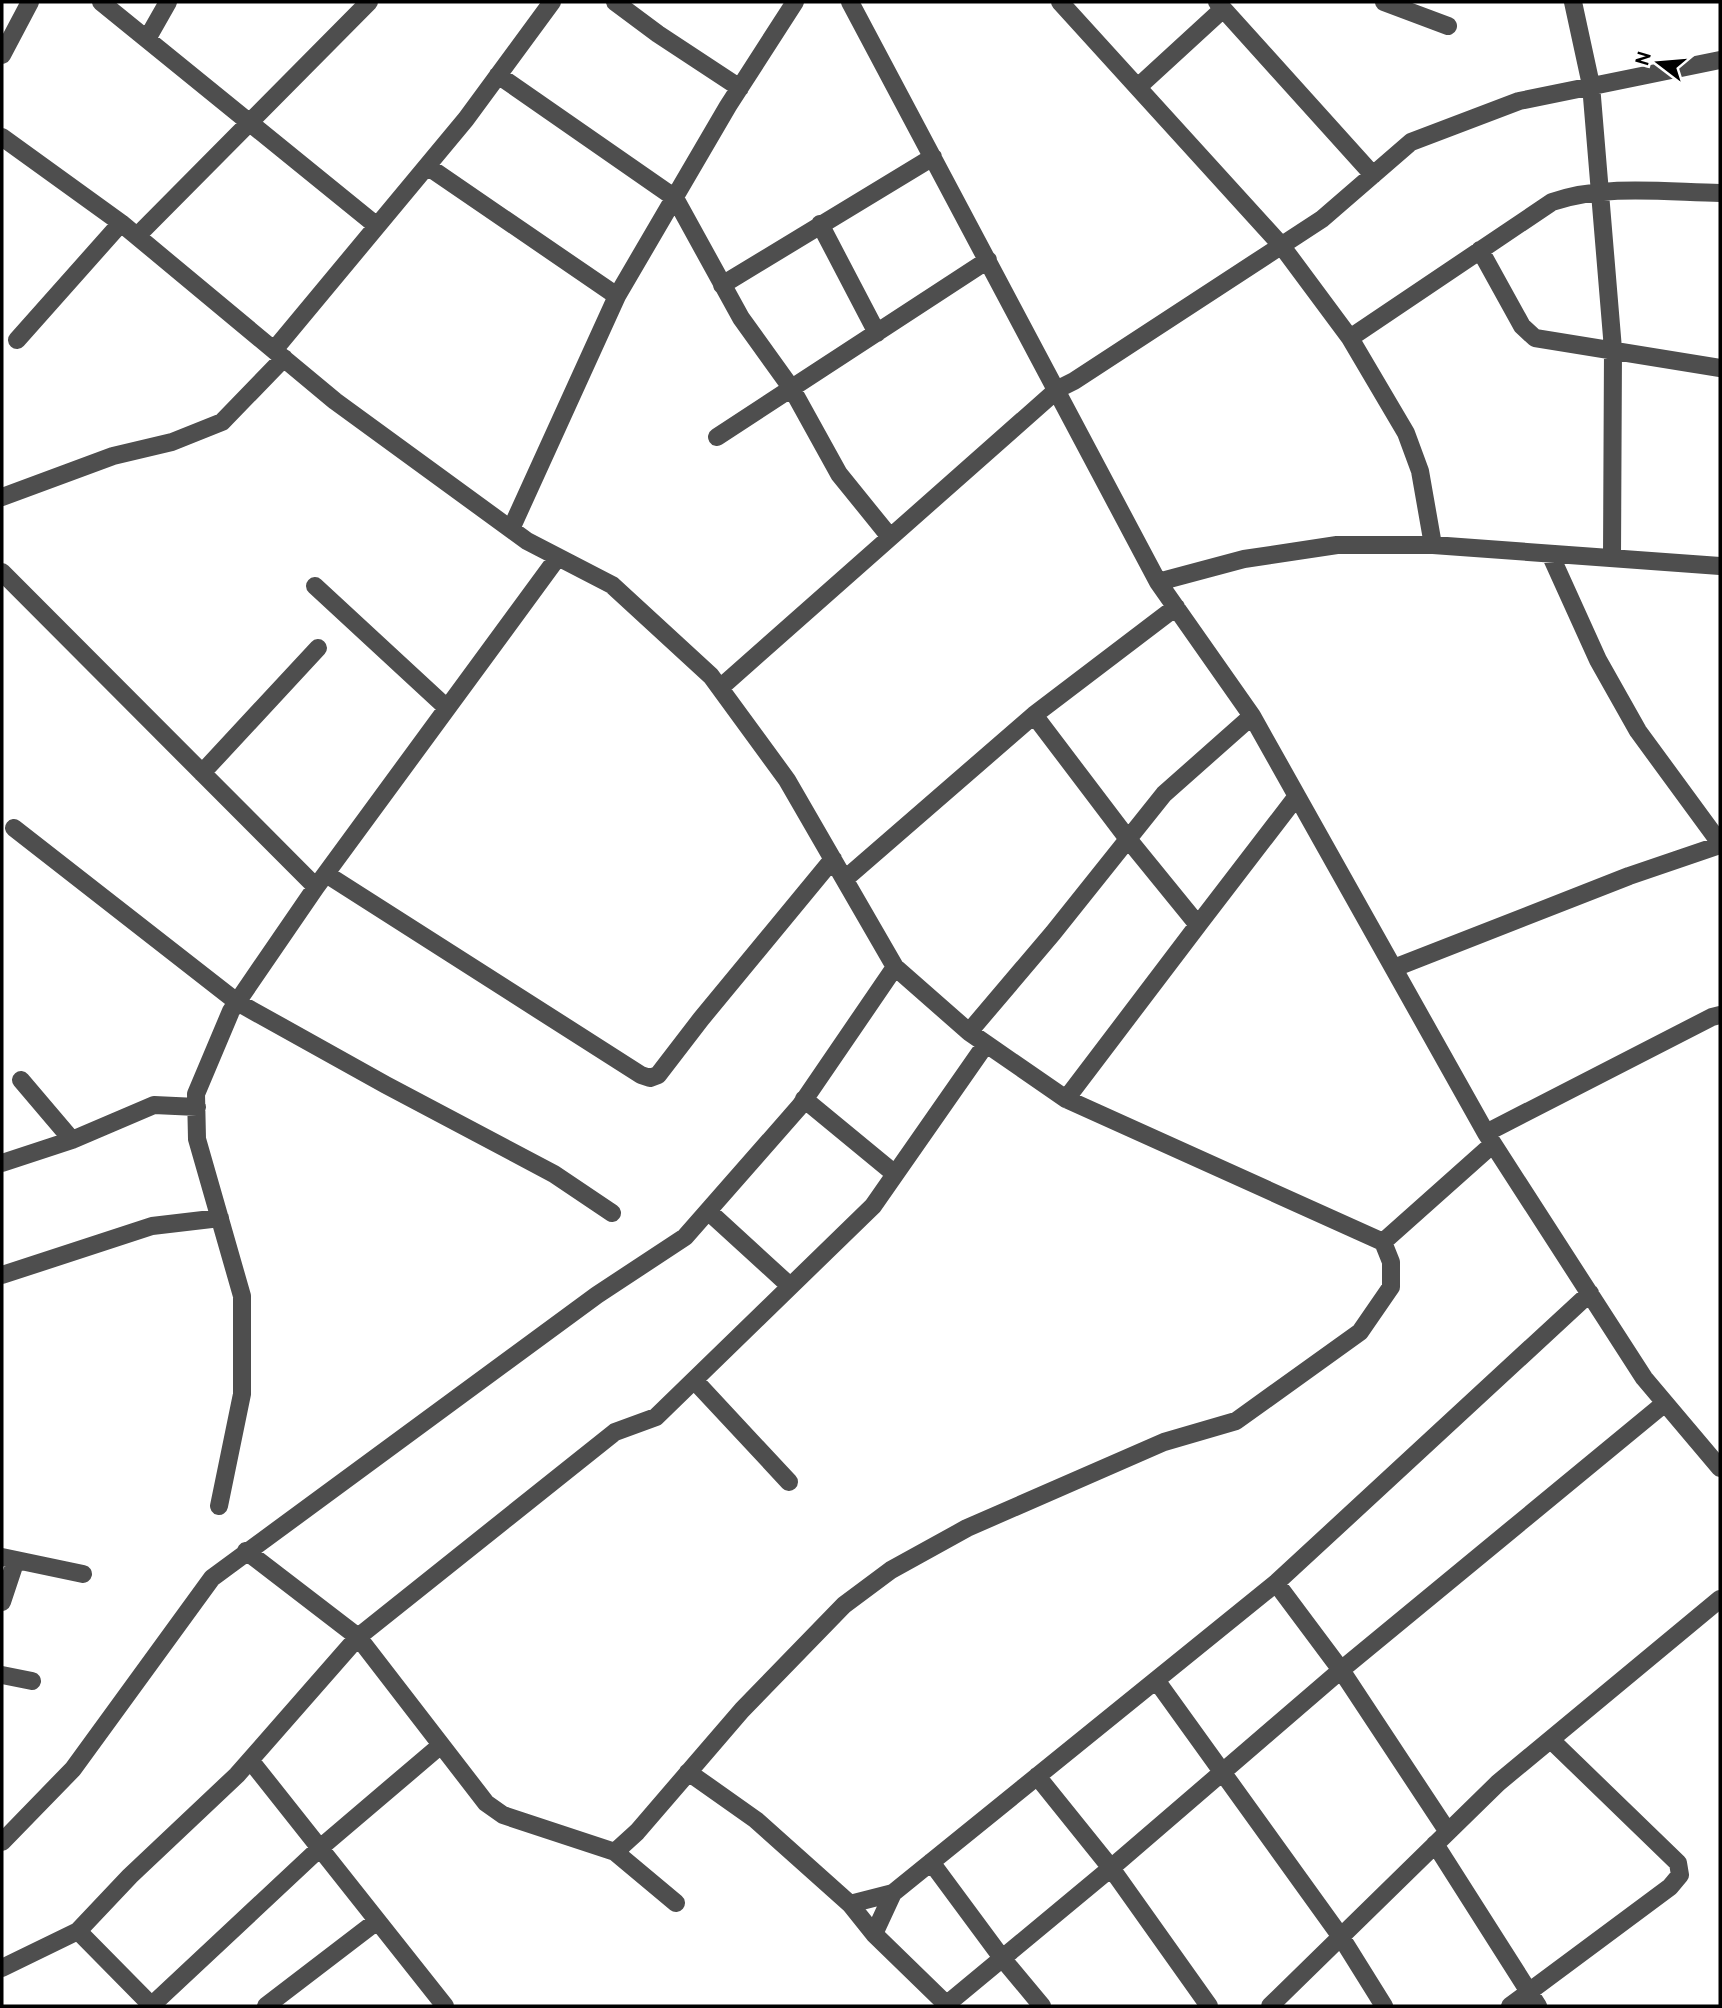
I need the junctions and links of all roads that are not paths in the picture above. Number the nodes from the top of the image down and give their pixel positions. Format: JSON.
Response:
{"nodes":[{"id":1,"x":30,"y":2,"type":"edge"},
{"id":2,"x":101,"y":2,"type":"edge"},
{"id":3,"x":168,"y":2,"type":"edge"},
{"id":4,"x":369,"y":2,"type":"edge"},
{"id":5,"x":552,"y":2,"type":"edge"},
{"id":6,"x":615,"y":2,"type":"edge"},
{"id":7,"x":794,"y":2,"type":"edge"},
{"id":8,"x":850,"y":2,"type":"edge"},
{"id":9,"x":1060,"y":2,"type":"edge"},
{"id":10,"x":1384,"y":2,"type":"edge"},
{"id":11,"x":1573,"y":2,"type":"edge"},
{"id":12,"x":1220,"y":5,"type":"edge"},
{"id":13,"x":1448,"y":26,"type":"dead end"},
{"id":14,"x":147,"y":39,"type":"junction"},
{"id":15,"x":2,"y":55,"type":"edge"},
{"id":16,"x":1720,"y":60,"type":"edge"},
{"id":17,"x":498,"y":75,"type":"junction"},
{"id":18,"x":1591,"y":85,"type":"junction"},
{"id":19,"x":1138,"y":87,"type":"junction"},
{"id":20,"x":740,"y":88,"type":"junction"},
{"id":21,"x":250,"y":122,"type":"junction"},
{"id":22,"x":2,"y":137,"type":"edge"},
{"id":23,"x":933,"y":157,"type":"junction"},
{"id":24,"x":427,"y":166,"type":"junction"},
{"id":25,"x":1373,"y":175,"type":"junction"},
{"id":26,"x":1601,"y":191,"type":"junction"},
{"id":27,"x":1720,"y":193,"type":"edge"},
{"id":28,"x":675,"y":198,"type":"junction"},
{"id":29,"x":121,"y":223,"type":"junction"},
{"id":30,"x":820,"y":224,"type":"junction"},
{"id":31,"x":377,"y":226,"type":"junction"},
{"id":32,"x":136,"y":236,"type":"junction"},
{"id":33,"x":1281,"y":245,"type":"junction"},
{"id":34,"x":1480,"y":250,"type":"junction"},
{"id":35,"x":988,"y":260,"type":"junction"},
{"id":36,"x":722,"y":285,"type":"junction"},
{"id":37,"x":617,"y":296,"type":"junction"},
{"id":38,"x":877,"y":333,"type":"junction"},
{"id":39,"x":1350,"y":338,"type":"junction"},
{"id":40,"x":17,"y":340,"type":"dead end"},
{"id":41,"x":1613,"y":349,"type":"junction"},
{"id":42,"x":279,"y":354,"type":"junction"},
{"id":43,"x":1720,"y":368,"type":"edge"},
{"id":44,"x":792,"y":389,"type":"junction"},
{"id":45,"x":1058,"y":389,"type":"junction"},
{"id":46,"x":717,"y":437,"type":"dead end"},
{"id":47,"x":2,"y":497,"type":"edge"},
{"id":48,"x":511,"y":529,"type":"junction"},
{"id":49,"x":890,"y":537,"type":"junction"},
{"id":50,"x":1433,"y":545,"type":"junction"},
{"id":51,"x":1550,"y":554,"type":"junction"},
{"id":52,"x":558,"y":557,"type":"junction"},
{"id":53,"x":1612,"y":558,"type":"junction"},
{"id":54,"x":1720,"y":566,"type":"edge"},
{"id":55,"x":2,"y":572,"type":"edge"},
{"id":56,"x":1158,"y":582,"type":"junction"},
{"id":57,"x":314,"y":586,"type":"dead end"},
{"id":58,"x":1176,"y":607,"type":"junction"},
{"id":59,"x":318,"y":648,"type":"dead end"},
{"id":60,"x":720,"y":688,"type":"junction"},
{"id":61,"x":447,"y":708,"type":"junction"},
{"id":62,"x":1034,"y":715,"type":"junction"},
{"id":63,"x":1252,"y":716,"type":"junction"},
{"id":64,"x":202,"y":773,"type":"junction"},
{"id":65,"x":1297,"y":796,"type":"junction"},
{"id":66,"x":14,"y":828,"type":"dead end"},
{"id":67,"x":1128,"y":839,"type":"junction"},
{"id":68,"x":1720,"y":844,"type":"edge"},
{"id":69,"x":833,"y":859,"type":"junction"},
{"id":70,"x":845,"y":879,"type":"junction"},
{"id":71,"x":321,"y":881,"type":"junction"},
{"id":72,"x":1198,"y":925,"type":"junction"},
{"id":73,"x":895,"y":967,"type":"junction"},
{"id":74,"x":1394,"y":968,"type":"junction"},
{"id":75,"x":237,"y":1002,"type":"junction"},
{"id":76,"x":1720,"y":1015,"type":"edge"},
{"id":77,"x":969,"y":1032,"type":"junction"},
{"id":78,"x":986,"y":1044,"type":"junction"},
{"id":79,"x":21,"y":1080,"type":"dead end"},
{"id":80,"x":804,"y":1099,"type":"junction"},
{"id":81,"x":1066,"y":1100,"type":"junction"},
{"id":82,"x":197,"y":1107,"type":"junction"},
{"id":83,"x":1489,"y":1138,"type":"junction"},
{"id":84,"x":72,"y":1140,"type":"junction"},
{"id":85,"x":2,"y":1163,"type":"edge"},
{"id":86,"x":895,"y":1174,"type":"junction"},
{"id":87,"x":708,"y":1210,"type":"junction"},
{"id":88,"x":612,"y":1213,"type":"dead end"},
{"id":89,"x":219,"y":1218,"type":"junction"},
{"id":90,"x":1383,"y":1242,"type":"junction"},
{"id":91,"x":2,"y":1275,"type":"edge"},
{"id":92,"x":790,"y":1286,"type":"junction"},
{"id":93,"x":1590,"y":1293,"type":"junction"},
{"id":94,"x":694,"y":1380,"type":"junction"},
{"id":95,"x":1665,"y":1403,"type":"junction"},
{"id":96,"x":1720,"y":1468,"type":"edge"},
{"id":97,"x":789,"y":1482,"type":"dead end"},
{"id":98,"x":219,"y":1506,"type":"dead end"},
{"id":99,"x":246,"y":1551,"type":"junction"},
{"id":100,"x":9,"y":1558,"type":"edge"},
{"id":101,"x":82,"y":1574,"type":"dead end"},
{"id":102,"x":1276,"y":1583,"type":"junction"},
{"id":103,"x":1720,"y":1599,"type":"edge"},
{"id":104,"x":2,"y":1602,"type":"edge"},
{"id":105,"x":358,"y":1637,"type":"junction"},
{"id":106,"x":1341,"y":1670,"type":"junction"},
{"id":107,"x":2,"y":1675,"type":"edge"},
{"id":108,"x":1156,"y":1680,"type":"junction"},
{"id":109,"x":32,"y":1681,"type":"dead end"},
{"id":110,"x":1551,"y":1740,"type":"junction"},
{"id":111,"x":441,"y":1745,"type":"junction"},
{"id":112,"x":250,"y":1760,"type":"junction"},
{"id":113,"x":1223,"y":1771,"type":"junction"},
{"id":114,"x":688,"y":1772,"type":"junction"},
{"id":115,"x":1037,"y":1776,"type":"junction"},
{"id":116,"x":1442,"y":1838,"type":"junction"},
{"id":117,"x":2,"y":1842,"type":"edge"},
{"id":118,"x":320,"y":1848,"type":"junction"},
{"id":119,"x":615,"y":1852,"type":"junction"},
{"id":120,"x":931,"y":1862,"type":"junction"},
{"id":121,"x":1111,"y":1868,"type":"junction"},
{"id":122,"x":893,"y":1893,"type":"junction"},
{"id":123,"x":676,"y":1903,"type":"dead end"},
{"id":124,"x":850,"y":1904,"type":"junction"},
{"id":125,"x":377,"y":1921,"type":"junction"},
{"id":126,"x":78,"y":1931,"type":"junction"},
{"id":127,"x":874,"y":1934,"type":"junction"},
{"id":128,"x":1341,"y":1937,"type":"junction"},
{"id":129,"x":1002,"y":1958,"type":"junction"},
{"id":130,"x":2,"y":1968,"type":"edge"},
{"id":131,"x":1528,"y":1991,"type":"junction"},
{"id":132,"x":151,"y":2006,"type":"edge"},
{"id":133,"x":266,"y":2006,"type":"edge"},
{"id":134,"x":444,"y":2006,"type":"edge"},
{"id":135,"x":947,"y":2006,"type":"edge"},
{"id":136,"x":1042,"y":2006,"type":"edge"},
{"id":137,"x":1209,"y":2006,"type":"edge"},
{"id":138,"x":1270,"y":2006,"type":"edge"},
{"id":139,"x":1384,"y":2006,"type":"edge"},
{"id":140,"x":1510,"y":2006,"type":"edge"},
{"id":141,"x":1538,"y":2006,"type":"edge"}],
"edges":[{"from":1,"to":15,"type":"street"},
{"from":2,"to":14,"type":"street"},
{"from":3,"to":14,"type":"street"},
{"from":4,"to":21,"type":"street"},
{"from":5,"to":17,"type":"street"},
{"from":6,"to":20,"type":"street"},
{"from":7,"to":20,"type":"street"},
{"from":8,"to":23,"type":"street"},
{"from":9,"to":19,"type":"street"},
{"from":10,"to":13,"type":"street"},
{"from":11,"to":18,"type":"street"},
{"from":12,"to":19,"type":"street"},
{"from":12,"to":25,"type":"street"},
{"from":14,"to":21,"type":"street"},
{"from":16,"to":18,"type":"street"},
{"from":17,"to":24,"type":"street"},
{"from":17,"to":28,"type":"street"},
{"from":18,"to":25,"type":"street"},
{"from":18,"to":26,"type":"street"},
{"from":19,"to":33,"type":"street"},
{"from":20,"to":28,"type":"street"},
{"from":21,"to":31,"type":"street"},
{"from":21,"to":32,"type":"street"},
{"from":22,"to":29,"type":"street"},
{"from":23,"to":30,"type":"street"},
{"from":23,"to":35,"type":"street"},
{"from":24,"to":31,"type":"street"},
{"from":24,"to":37,"type":"street"},
{"from":25,"to":33,"type":"street"},
{"from":26,"to":27,"type":"street"},
{"from":26,"to":34,"type":"street"},
{"from":26,"to":41,"type":"street"},
{"from":28,"to":36,"type":"street"},
{"from":28,"to":37,"type":"street"},
{"from":29,"to":32,"type":"street"},
{"from":29,"to":40,"type":"street"},
{"from":30,"to":36,"type":"street"},
{"from":30,"to":38,"type":"street"},
{"from":31,"to":42,"type":"street"},
{"from":32,"to":42,"type":"street"},
{"from":33,"to":39,"type":"street"},
{"from":33,"to":45,"type":"street"},
{"from":34,"to":39,"type":"street"},
{"from":34,"to":41,"type":"street"},
{"from":35,"to":38,"type":"street"},
{"from":35,"to":45,"type":"street"},
{"from":36,"to":44,"type":"street"},
{"from":37,"to":48,"type":"street"},
{"from":38,"to":44,"type":"street"},
{"from":39,"to":50,"type":"street"},
{"from":41,"to":43,"type":"street"},
{"from":41,"to":53,"type":"street"},
{"from":42,"to":47,"type":"street"},
{"from":42,"to":48,"type":"street"},
{"from":44,"to":46,"type":"street"},
{"from":44,"to":49,"type":"street"},
{"from":45,"to":49,"type":"street"},
{"from":45,"to":56,"type":"street"},
{"from":48,"to":52,"type":"street"},
{"from":49,"to":60,"type":"street"},
{"from":50,"to":51,"type":"street"},
{"from":50,"to":56,"type":"street"},
{"from":51,"to":53,"type":"street"},
{"from":51,"to":68,"type":"street"},
{"from":52,"to":60,"type":"street"},
{"from":52,"to":61,"type":"street"},
{"from":53,"to":54,"type":"street"},
{"from":55,"to":64,"type":"street"},
{"from":56,"to":58,"type":"street"},
{"from":57,"to":61,"type":"street"},
{"from":58,"to":62,"type":"street"},
{"from":58,"to":63,"type":"street"},
{"from":59,"to":64,"type":"street"},
{"from":60,"to":69,"type":"street"},
{"from":61,"to":71,"type":"street"},
{"from":62,"to":67,"type":"street"},
{"from":62,"to":70,"type":"street"},
{"from":63,"to":65,"type":"street"},
{"from":63,"to":67,"type":"street"},
{"from":64,"to":71,"type":"street"},
{"from":65,"to":72,"type":"street"},
{"from":65,"to":74,"type":"street"},
{"from":66,"to":75,"type":"street"},
{"from":67,"to":72,"type":"street"},
{"from":67,"to":77,"type":"street"},
{"from":68,"to":74,"type":"street"},
{"from":69,"to":70,"type":"street"},
{"from":69,"to":71,"type":"street"},
{"from":70,"to":73,"type":"street"},
{"from":71,"to":75,"type":"street"},
{"from":72,"to":81,"type":"street"},
{"from":73,"to":77,"type":"street"},
{"from":73,"to":80,"type":"street"},
{"from":74,"to":83,"type":"street"},
{"from":75,"to":82,"type":"street"},
{"from":75,"to":88,"type":"street"},
{"from":76,"to":83,"type":"street"},
{"from":77,"to":78,"type":"street"},
{"from":78,"to":81,"type":"street"},
{"from":78,"to":86,"type":"street"},
{"from":79,"to":84,"type":"street"},
{"from":80,"to":86,"type":"street"},
{"from":80,"to":87,"type":"street"},
{"from":81,"to":90,"type":"street"},
{"from":82,"to":84,"type":"street"},
{"from":82,"to":89,"type":"street"},
{"from":83,"to":90,"type":"street"},
{"from":83,"to":93,"type":"street"},
{"from":84,"to":85,"type":"street"},
{"from":86,"to":92,"type":"street"},
{"from":87,"to":92,"type":"street"},
{"from":87,"to":99,"type":"street"},
{"from":89,"to":91,"type":"street"},
{"from":89,"to":98,"type":"street"},
{"from":90,"to":114,"type":"street"},
{"from":92,"to":94,"type":"street"},
{"from":93,"to":95,"type":"street"},
{"from":93,"to":102,"type":"street"},
{"from":94,"to":97,"type":"street"},
{"from":94,"to":105,"type":"street"},
{"from":95,"to":96,"type":"street"},
{"from":95,"to":106,"type":"street"},
{"from":99,"to":105,"type":"street"},
{"from":99,"to":117,"type":"street"},
{"from":100,"to":101,"type":"street"},
{"from":100,"to":104,"type":"street"},
{"from":102,"to":106,"type":"street"},
{"from":102,"to":108,"type":"street"},
{"from":103,"to":110,"type":"street"},
{"from":105,"to":111,"type":"street"},
{"from":105,"to":112,"type":"street"},
{"from":106,"to":113,"type":"street"},
{"from":106,"to":116,"type":"street"},
{"from":107,"to":109,"type":"street"},
{"from":108,"to":113,"type":"street"},
{"from":108,"to":115,"type":"street"},
{"from":110,"to":116,"type":"street"},
{"from":110,"to":131,"type":"street"},
{"from":111,"to":118,"type":"street"},
{"from":111,"to":119,"type":"street"},
{"from":112,"to":118,"type":"street"},
{"from":112,"to":126,"type":"street"},
{"from":113,"to":121,"type":"street"},
{"from":113,"to":128,"type":"street"},
{"from":114,"to":119,"type":"street"},
{"from":114,"to":124,"type":"street"},
{"from":115,"to":120,"type":"street"},
{"from":115,"to":121,"type":"street"},
{"from":116,"to":128,"type":"street"},
{"from":116,"to":131,"type":"street"},
{"from":118,"to":125,"type":"street"},
{"from":118,"to":132,"type":"street"},
{"from":119,"to":123,"type":"street"},
{"from":120,"to":122,"type":"street"},
{"from":120,"to":129,"type":"street"},
{"from":121,"to":129,"type":"street"},
{"from":121,"to":137,"type":"street"},
{"from":122,"to":124,"type":"street"},
{"from":122,"to":127,"type":"street"},
{"from":124,"to":127,"type":"street"},
{"from":125,"to":133,"type":"street"},
{"from":125,"to":134,"type":"street"},
{"from":126,"to":130,"type":"street"},
{"from":126,"to":132,"type":"street"},
{"from":127,"to":135,"type":"street"},
{"from":128,"to":138,"type":"street"},
{"from":128,"to":139,"type":"street"},
{"from":129,"to":135,"type":"street"},
{"from":129,"to":136,"type":"street"},
{"from":131,"to":140,"type":"street"},
{"from":131,"to":141,"type":"street"}]}
